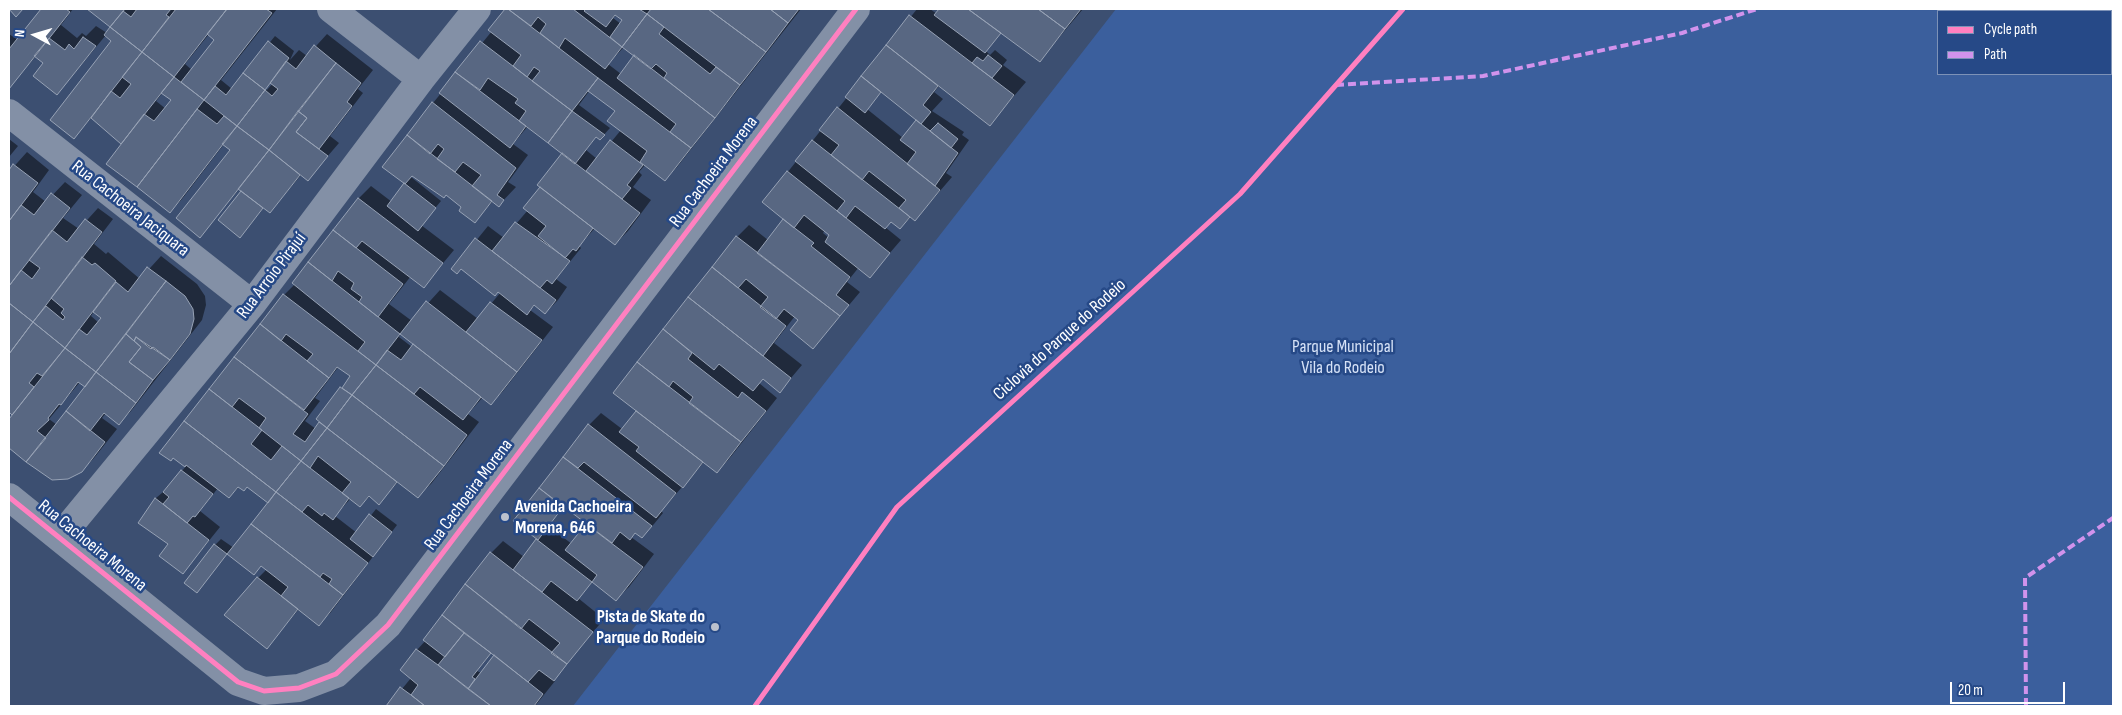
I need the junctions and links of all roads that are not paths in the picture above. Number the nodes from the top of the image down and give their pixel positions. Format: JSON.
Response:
{"nodes":[{"id":1,"x":331,"y":9,"type":"edge"},
{"id":2,"x":477,"y":9,"type":"edge"},
{"id":3,"x":856,"y":9,"type":"edge"},
{"id":4,"x":421,"y":79,"type":"junction"},
{"id":5,"x":9,"y":113,"type":"edge"},
{"id":6,"x":252,"y":304,"type":"junction"},
{"id":7,"x":9,"y":497,"type":"edge"},
{"id":8,"x":60,"y":537,"type":"junction"}],
"edges":[{"from":1,"to":4,"type":"street"},
{"from":2,"to":4,"type":"street","name":"Rua Arroio Pirajuí"},
{"from":3,"to":8,"type":"street","name":"Rua Cachoeira Morena"},
{"from":4,"to":6,"type":"street","name":"Rua Arroio Pirajuí"},
{"from":5,"to":6,"type":"street","name":"Rua Cachoeira Jaciquara"},
{"from":6,"to":8,"type":"street","name":"Rua Arroio Pirajuí"},
{"from":7,"to":8,"type":"street","name":"Rua Cachoeira Morena"}]}
